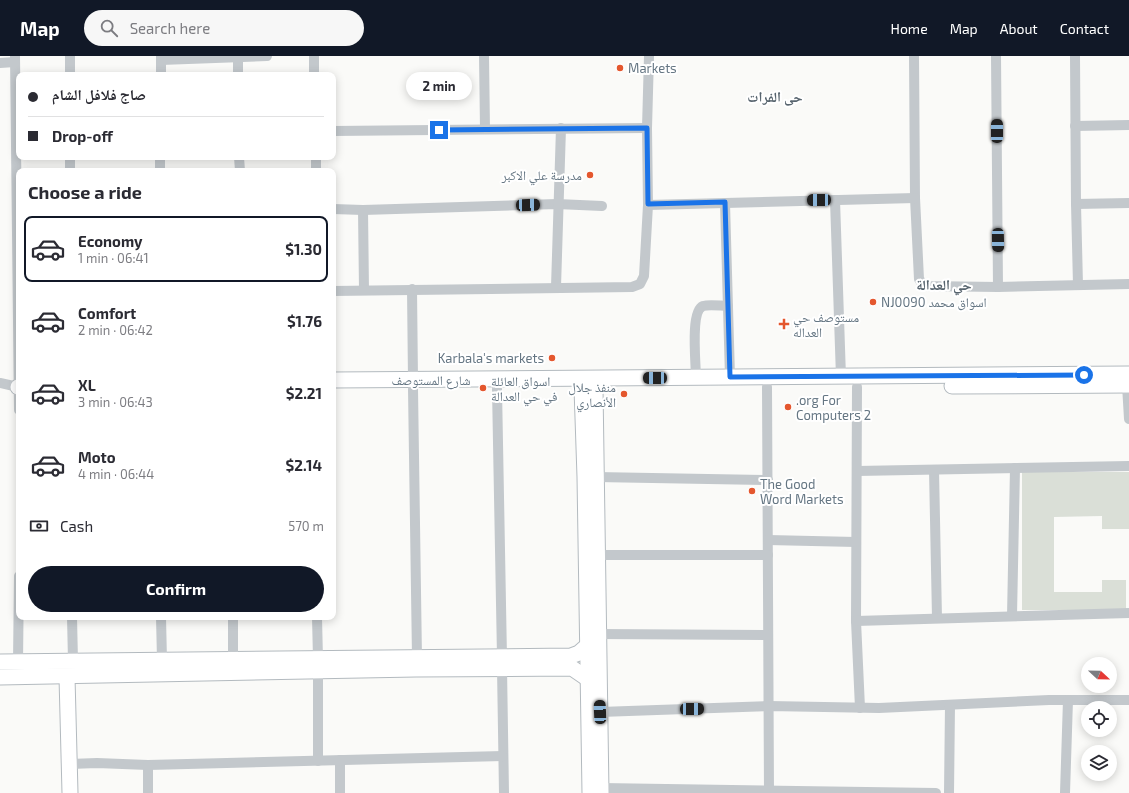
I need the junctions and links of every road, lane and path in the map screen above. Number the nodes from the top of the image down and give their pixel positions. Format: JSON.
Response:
{"nodes":[{"id":1,"x":70,"y":56,"type":"edge"},
{"id":2,"x":267,"y":56,"type":"edge"},
{"id":3,"x":314,"y":56,"type":"edge"},
{"id":4,"x":484,"y":56,"type":"edge"},
{"id":5,"x":649,"y":56,"type":"edge"},
{"id":6,"x":914,"y":56,"type":"edge"},
{"id":7,"x":996,"y":56,"type":"edge"},
{"id":8,"x":1075,"y":56,"type":"edge"},
{"id":9,"x":238,"y":57,"type":"junction"},
{"id":10,"x":161,"y":58,"type":"edge"},
{"id":11,"x":15,"y":59,"type":"edge"},
{"id":12,"x":0,"y":63,"type":"edge"},
{"id":13,"x":70,"y":72,"type":"edge"},
{"id":14,"x":161,"y":72,"type":"edge"},
{"id":15,"x":238,"y":72,"type":"edge"},
{"id":16,"x":314,"y":72,"type":"edge"},
{"id":17,"x":1129,"y":125,"type":"edge"},
{"id":18,"x":1075,"y":126,"type":"junction"},
{"id":19,"x":561,"y":128,"type":"junction"},
{"id":20,"x":647,"y":128,"type":"junction"},
{"id":21,"x":485,"y":129,"type":"junction"},
{"id":22,"x":336,"y":131,"type":"edge"},
{"id":23,"x":16,"y":141,"type":"edge"},
{"id":24,"x":915,"y":198,"type":"junction"},
{"id":25,"x":835,"y":200,"type":"junction"},
{"id":26,"x":725,"y":202,"type":"junction"},
{"id":27,"x":1129,"y":203,"type":"edge"},
{"id":28,"x":558,"y":204,"type":"junction"},
{"id":29,"x":648,"y":204,"type":"junction"},
{"id":30,"x":1076,"y":204,"type":"junction"},
{"id":31,"x":602,"y":206,"type":"dead end"},
{"id":32,"x":336,"y":209,"type":"edge"},
{"id":33,"x":363,"y":210,"type":"junction"},
{"id":34,"x":1129,"y":284,"type":"edge"},
{"id":35,"x":1078,"y":285,"type":"junction"},
{"id":36,"x":556,"y":287,"type":"junction"},
{"id":37,"x":998,"y":287,"type":"junction"},
{"id":38,"x":412,"y":289,"type":"junction"},
{"id":39,"x":364,"y":290,"type":"junction"},
{"id":40,"x":336,"y":291,"type":"edge"},
{"id":41,"x":728,"y":306,"type":"junction"},
{"id":42,"x":841,"y":376,"type":"junction"},
{"id":43,"x":730,"y":377,"type":"junction"},
{"id":44,"x":696,"y":378,"type":"junction"},
{"id":45,"x":336,"y":380,"type":"edge"},
{"id":46,"x":917,"y":381,"type":"junction"},
{"id":47,"x":1128,"y":382,"type":"edge"},
{"id":48,"x":0,"y":383,"type":"edge"},
{"id":49,"x":413,"y":384,"type":"junction"},
{"id":50,"x":471,"y":384,"type":"junction"},
{"id":51,"x":367,"y":385,"type":"junction"},
{"id":52,"x":16,"y":386,"type":"edge"},
{"id":53,"x":766,"y":387,"type":"junction"},
{"id":54,"x":857,"y":387,"type":"junction"},
{"id":55,"x":588,"y":388,"type":"junction"},
{"id":56,"x":497,"y":389,"type":"junction"},
{"id":57,"x":336,"y":390,"type":"edge"},
{"id":58,"x":1129,"y":419,"type":"edge"},
{"id":59,"x":1129,"y":466,"type":"edge"},
{"id":60,"x":1015,"y":468,"type":"junction"},
{"id":61,"x":934,"y":470,"type":"junction"},
{"id":62,"x":857,"y":471,"type":"junction"},
{"id":63,"x":590,"y":477,"type":"junction"},
{"id":64,"x":768,"y":480,"type":"junction"},
{"id":65,"x":768,"y":540,"type":"junction"},
{"id":66,"x":856,"y":542,"type":"junction"},
{"id":67,"x":597,"y":555,"type":"junction"},
{"id":68,"x":768,"y":555,"type":"junction"},
{"id":69,"x":1129,"y":613,"type":"edge"},
{"id":70,"x":1012,"y":616,"type":"junction"},
{"id":71,"x":937,"y":618,"type":"junction"},
{"id":72,"x":18,"y":620,"type":"edge"},
{"id":73,"x":72,"y":620,"type":"edge"},
{"id":74,"x":161,"y":620,"type":"edge"},
{"id":75,"x":233,"y":620,"type":"edge"},
{"id":76,"x":317,"y":620,"type":"edge"},
{"id":77,"x":856,"y":621,"type":"junction"},
{"id":78,"x":598,"y":634,"type":"junction"},
{"id":79,"x":768,"y":635,"type":"junction"},
{"id":80,"x":587,"y":646,"type":"junction"},
{"id":81,"x":417,"y":658,"type":"junction"},
{"id":82,"x":233,"y":660,"type":"junction"},
{"id":83,"x":73,"y":661,"type":"junction"},
{"id":84,"x":0,"y":662,"type":"edge"},
{"id":85,"x":18,"y":662,"type":"junction"},
{"id":86,"x":572,"y":662,"type":"junction"},
{"id":87,"x":502,"y":663,"type":"junction"},
{"id":88,"x":318,"y":665,"type":"junction"},
{"id":89,"x":162,"y":668,"type":"junction"},
{"id":90,"x":0,"y":677,"type":"edge"},
{"id":91,"x":67,"y":677,"type":"junction"},
{"id":92,"x":588,"y":679,"type":"junction"},
{"id":93,"x":1068,"y":700,"type":"junction"},
{"id":94,"x":1129,"y":700,"type":"edge"},
{"id":95,"x":950,"y":705,"type":"junction"},
{"id":96,"x":769,"y":706,"type":"junction"},
{"id":97,"x":860,"y":708,"type":"junction"},
{"id":98,"x":600,"y":712,"type":"junction"},
{"id":99,"x":504,"y":756,"type":"junction"},
{"id":100,"x":340,"y":760,"type":"junction"},
{"id":101,"x":318,"y":761,"type":"junction"},
{"id":102,"x":70,"y":764,"type":"junction"},
{"id":103,"x":148,"y":765,"type":"junction"},
{"id":104,"x":595,"y":791,"type":"edge"},
{"id":105,"x":769,"y":792,"type":"edge"},
{"id":106,"x":70,"y":793,"type":"edge"},
{"id":107,"x":148,"y":793,"type":"edge"},
{"id":108,"x":340,"y":793,"type":"edge"},
{"id":109,"x":504,"y":793,"type":"edge"},
{"id":110,"x":936,"y":793,"type":"edge"},
{"id":111,"x":948,"y":793,"type":"edge"},
{"id":112,"x":1066,"y":793,"type":"edge"}],
"edges":[{"from":1,"to":13,"type":"street"},
{"from":2,"to":9,"type":"street"},
{"from":3,"to":16,"type":"street"},
{"from":4,"to":21,"type":"street"},
{"from":5,"to":20,"type":"street"},
{"from":6,"to":24,"type":"street"},
{"from":7,"to":37,"type":"street"},
{"from":8,"to":18,"type":"street"},
{"from":9,"to":10,"type":"street"},
{"from":9,"to":15,"type":"street"},
{"from":10,"to":14,"type":"street"},
{"from":11,"to":12,"type":"street"},
{"from":11,"to":23,"type":"street"},
{"from":17,"to":18,"type":"street"},
{"from":18,"to":30,"type":"street"},
{"from":19,"to":20,"type":"street"},
{"from":19,"to":21,"type":"street"},
{"from":19,"to":28,"type":"street"},
{"from":20,"to":29,"type":"street"},
{"from":21,"to":22,"type":"street"},
{"from":24,"to":25,"type":"street"},
{"from":24,"to":37,"type":"street"},
{"from":25,"to":26,"type":"street"},
{"from":25,"to":42,"type":"street"},
{"from":26,"to":29,"type":"street"},
{"from":26,"to":41,"type":"street"},
{"from":27,"to":30,"type":"street"},
{"from":28,"to":31,"type":"street"},
{"from":28,"to":33,"type":"street"},
{"from":28,"to":36,"type":"street"},
{"from":29,"to":36,"type":"street"},
{"from":30,"to":35,"type":"street"},
{"from":32,"to":33,"type":"street"},
{"from":33,"to":39,"type":"street"},
{"from":34,"to":35,"type":"street"},
{"from":35,"to":37,"type":"street"},
{"from":36,"to":38,"type":"street"},
{"from":38,"to":39,"type":"street"},
{"from":38,"to":49,"type":"street"},
{"from":39,"to":40,"type":"street"},
{"from":41,"to":43,"type":"street"},
{"from":41,"to":44,"type":"street"},
{"from":42,"to":43,"type":"street","name":"شارع المستوصف"},
{"from":42,"to":46,"type":"street","name":"شارع المستوصف"},
{"from":43,"to":44,"type":"street","name":"شارع المستوصف"},
{"from":44,"to":50,"type":"street","name":"شارع المستوصف"},
{"from":45,"to":51,"type":"street","name":"شارع المستوصف"},
{"from":46,"to":47,"type":"street","name":"شارع المستوصف"},
{"from":46,"to":54,"type":"street","name":"شارع المستوصف"},
{"from":47,"to":58,"type":"street"},
{"from":48,"to":52,"type":"street"},
{"from":49,"to":50,"type":"street","name":"شارع المستوصف"},
{"from":49,"to":51,"type":"street","name":"شارع المستوصف"},
{"from":49,"to":81,"type":"street"},
{"from":50,"to":56,"type":"street","name":"شارع المستوصف"},
{"from":51,"to":57,"type":"street","name":"شارع المستوصف"},
{"from":53,"to":54,"type":"street","name":"شارع المستوصف"},
{"from":53,"to":55,"type":"street","name":"شارع المستوصف"},
{"from":53,"to":64,"type":"street"},
{"from":54,"to":62,"type":"street"},
{"from":55,"to":56,"type":"street","name":"شارع المستوصف"},
{"from":55,"to":63,"type":"street"},
{"from":56,"to":87,"type":"street"},
{"from":59,"to":60,"type":"street"},
{"from":60,"to":61,"type":"street"},
{"from":60,"to":70,"type":"street"},
{"from":61,"to":62,"type":"street"},
{"from":61,"to":71,"type":"street"},
{"from":62,"to":66,"type":"street"},
{"from":63,"to":64,"type":"street"},
{"from":63,"to":67,"type":"street"},
{"from":63,"to":80,"type":"street"},
{"from":64,"to":65,"type":"street"},
{"from":65,"to":66,"type":"street"},
{"from":65,"to":68,"type":"street"},
{"from":66,"to":77,"type":"street"},
{"from":67,"to":68,"type":"street"},
{"from":67,"to":78,"type":"street"},
{"from":68,"to":79,"type":"street"},
{"from":69,"to":70,"type":"street"},
{"from":70,"to":71,"type":"street"},
{"from":71,"to":77,"type":"street"},
{"from":72,"to":85,"type":"street"},
{"from":73,"to":83,"type":"street"},
{"from":74,"to":89,"type":"street"},
{"from":75,"to":82,"type":"street"},
{"from":76,"to":88,"type":"street"},
{"from":77,"to":97,"type":"street"},
{"from":78,"to":79,"type":"street"},
{"from":78,"to":98,"type":"street"},
{"from":79,"to":96,"type":"street"},
{"from":80,"to":86,"type":"street"},
{"from":80,"to":92,"type":"street"},
{"from":81,"to":87,"type":"street"},
{"from":81,"to":88,"type":"street"},
{"from":82,"to":88,"type":"street"},
{"from":82,"to":89,"type":"street"},
{"from":83,"to":85,"type":"street"},
{"from":83,"to":89,"type":"street"},
{"from":84,"to":85,"type":"street"},
{"from":86,"to":87,"type":"street"},
{"from":86,"to":92,"type":"street"},
{"from":87,"to":88,"type":"street"},
{"from":87,"to":99,"type":"street"},
{"from":88,"to":89,"type":"street"},
{"from":88,"to":101,"type":"street"},
{"from":89,"to":91,"type":"street"},
{"from":90,"to":91,"type":"street"},
{"from":91,"to":102,"type":"street"},
{"from":92,"to":104,"type":"street"},
{"from":93,"to":94,"type":"street"},
{"from":93,"to":95,"type":"street"},
{"from":93,"to":112,"type":"street"},
{"from":95,"to":97,"type":"street"},
{"from":95,"to":111,"type":"street"},
{"from":96,"to":97,"type":"street"},
{"from":96,"to":98,"type":"street"},
{"from":96,"to":105,"type":"street"},
{"from":98,"to":104,"type":"street"},
{"from":99,"to":100,"type":"street"},
{"from":99,"to":109,"type":"street"},
{"from":100,"to":101,"type":"street"},
{"from":100,"to":108,"type":"street"},
{"from":101,"to":103,"type":"street"},
{"from":102,"to":103,"type":"street"},
{"from":102,"to":106,"type":"street"},
{"from":103,"to":107,"type":"street"},
{"from":104,"to":105,"type":"street"},
{"from":105,"to":110,"type":"street"}]}
